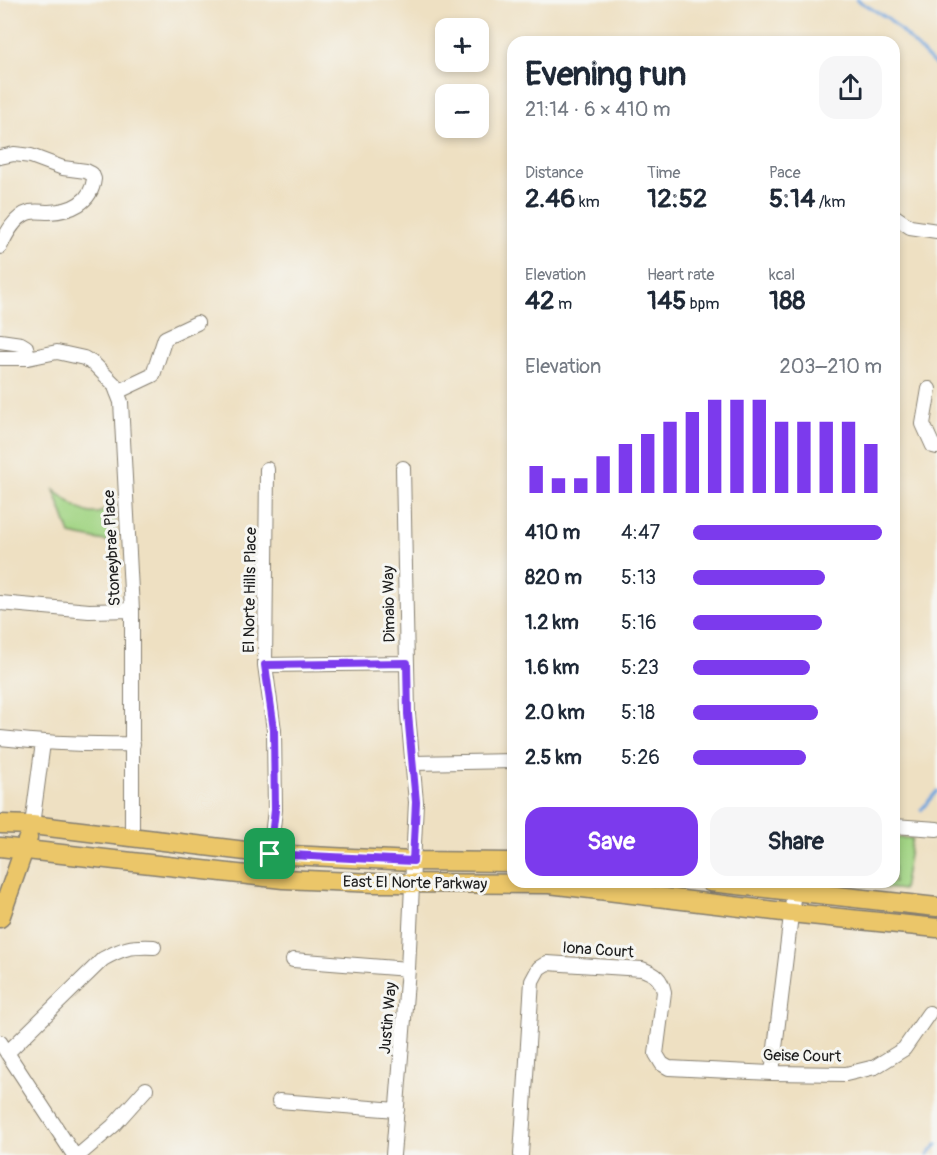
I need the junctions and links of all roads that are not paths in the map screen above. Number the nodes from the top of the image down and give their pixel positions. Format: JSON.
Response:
{"nodes":[{"id":1,"x":0,"y":157,"type":"edge"},
{"id":2,"x":900,"y":220,"type":"edge"},
{"id":3,"x":937,"y":231,"type":"edge"},
{"id":4,"x":0,"y":248,"type":"edge"},
{"id":5,"x":197,"y":323,"type":"dead end"},
{"id":6,"x":0,"y":341,"type":"edge"},
{"id":7,"x":0,"y":358,"type":"edge"},
{"id":8,"x":28,"y":358,"type":"junction"},
{"id":9,"x":929,"y":389,"type":"dead end"},
{"id":10,"x":117,"y":392,"type":"junction"},
{"id":11,"x":937,"y":447,"type":"edge"},
{"id":12,"x":403,"y":468,"type":"dead end"},
{"id":13,"x":267,"y":469,"type":"dead end"},
{"id":14,"x":0,"y":603,"type":"edge"},
{"id":15,"x":132,"y":610,"type":"junction"},
{"id":16,"x":407,"y":663,"type":"junction"},
{"id":17,"x":265,"y":665,"type":"junction"},
{"id":18,"x":0,"y":738,"type":"edge"},
{"id":19,"x":44,"y":743,"type":"junction"},
{"id":20,"x":133,"y":744,"type":"junction"},
{"id":21,"x":507,"y":761,"type":"edge"},
{"id":22,"x":414,"y":763,"type":"junction"},
{"id":23,"x":0,"y":824,"type":"edge"},
{"id":24,"x":32,"y":825,"type":"junction"},
{"id":25,"x":900,"y":826,"type":"edge"},
{"id":26,"x":937,"y":829,"type":"edge"},
{"id":27,"x":132,"y":837,"type":"junction"},
{"id":28,"x":0,"y":847,"type":"edge"},
{"id":29,"x":24,"y":850,"type":"junction"},
{"id":30,"x":270,"y":854,"type":"junction"},
{"id":31,"x":413,"y":861,"type":"junction"},
{"id":32,"x":507,"y":862,"type":"edge"},
{"id":33,"x":411,"y":883,"type":"junction"},
{"id":34,"x":507,"y":884,"type":"edge"},
{"id":35,"x":583,"y":888,"type":"edge"},
{"id":36,"x":794,"y":888,"type":"edge"},
{"id":37,"x":801,"y":888,"type":"edge"},
{"id":38,"x":937,"y":907,"type":"edge"},
{"id":39,"x":792,"y":913,"type":"junction"},
{"id":40,"x":0,"y":918,"type":"edge"},
{"id":41,"x":937,"y":928,"type":"edge"},
{"id":42,"x":154,"y":947,"type":"dead end"},
{"id":43,"x":293,"y":960,"type":"dead end"},
{"id":44,"x":408,"y":969,"type":"junction"},
{"id":45,"x":929,"y":1013,"type":"dead end"},
{"id":46,"x":4,"y":1047,"type":"edge"},
{"id":47,"x":656,"y":1053,"type":"joint"},
{"id":48,"x":772,"y":1073,"type":"junction"},
{"id":49,"x":146,"y":1089,"type":"dead end"},
{"id":50,"x":279,"y":1101,"type":"dead end"},
{"id":51,"x":397,"y":1110,"type":"junction"},
{"id":52,"x":74,"y":1155,"type":"edge"},
{"id":53,"x":79,"y":1155,"type":"edge"},
{"id":54,"x":393,"y":1155,"type":"edge"},
{"id":55,"x":521,"y":1155,"type":"edge"}],
"edges":[{"from":1,"to":4,"type":"street"},
{"from":2,"to":3,"type":"street"},
{"from":5,"to":10,"type":"street"},
{"from":6,"to":8,"type":"street"},
{"from":7,"to":8,"type":"street","name":"Stoneybrae Place"},
{"from":8,"to":10,"type":"street","name":"Stoneybrae Place"},
{"from":9,"to":11,"type":"street"},
{"from":10,"to":15,"type":"street","name":"Stoneybrae Place"},
{"from":12,"to":16,"type":"street","name":"Dimaio Way"},
{"from":13,"to":17,"type":"street","name":"El Norte Hills Place"},
{"from":14,"to":15,"type":"street"},
{"from":15,"to":20,"type":"street","name":"Stoneybrae Place"},
{"from":16,"to":17,"type":"street"},
{"from":16,"to":22,"type":"street","name":"Dimaio Way"},
{"from":17,"to":30,"type":"street","name":"El Norte Hills Place"},
{"from":18,"to":19,"type":"street"},
{"from":19,"to":20,"type":"street"},
{"from":19,"to":24,"type":"street"},
{"from":20,"to":27,"type":"street","name":"Stoneybrae Place"},
{"from":21,"to":22,"type":"street"},
{"from":22,"to":31,"type":"street","name":"Dimaio Way"},
{"from":23,"to":24,"type":"main road","name":"East El Norte Parkway"},
{"from":24,"to":27,"type":"main road","name":"East El Norte Parkway"},
{"from":24,"to":29,"type":"main road"},
{"from":25,"to":26,"type":"street"},
{"from":27,"to":30,"type":"main road","name":"East El Norte Parkway"},
{"from":28,"to":29,"type":"main road","name":"East El Norte Parkway"},
{"from":29,"to":33,"type":"main road","name":"East El Norte Parkway"},
{"from":29,"to":40,"type":"main road"},
{"from":30,"to":31,"type":"main road","name":"East El Norte Parkway"},
{"from":31,"to":32,"type":"main road","name":"East El Norte Parkway"},
{"from":31,"to":33,"type":"street","name":"Dimaio Way"},
{"from":33,"to":34,"type":"main road","name":"East El Norte Parkway"},
{"from":33,"to":44,"type":"street","name":"Justin Way"},
{"from":35,"to":39,"type":"main road","name":"East El Norte Parkway"},
{"from":36,"to":39,"type":"street"},
{"from":37,"to":38,"type":"main road"},
{"from":39,"to":41,"type":"main road","name":"East El Norte Parkway"},
{"from":39,"to":48,"type":"street"},
{"from":42,"to":46,"type":"street"},
{"from":43,"to":44,"type":"street"},
{"from":44,"to":51,"type":"street","name":"Justin Way"},
{"from":45,"to":48,"type":"street","name":"Geise Court"},
{"from":46,"to":52,"type":"street"},
{"from":47,"to":48,"type":"street","name":"Geise Court"},
{"from":47,"to":55,"type":"street","name":"Iona Court"},
{"from":49,"to":53,"type":"street"},
{"from":50,"to":51,"type":"street"},
{"from":51,"to":54,"type":"street","name":"Justin Way"}]}
